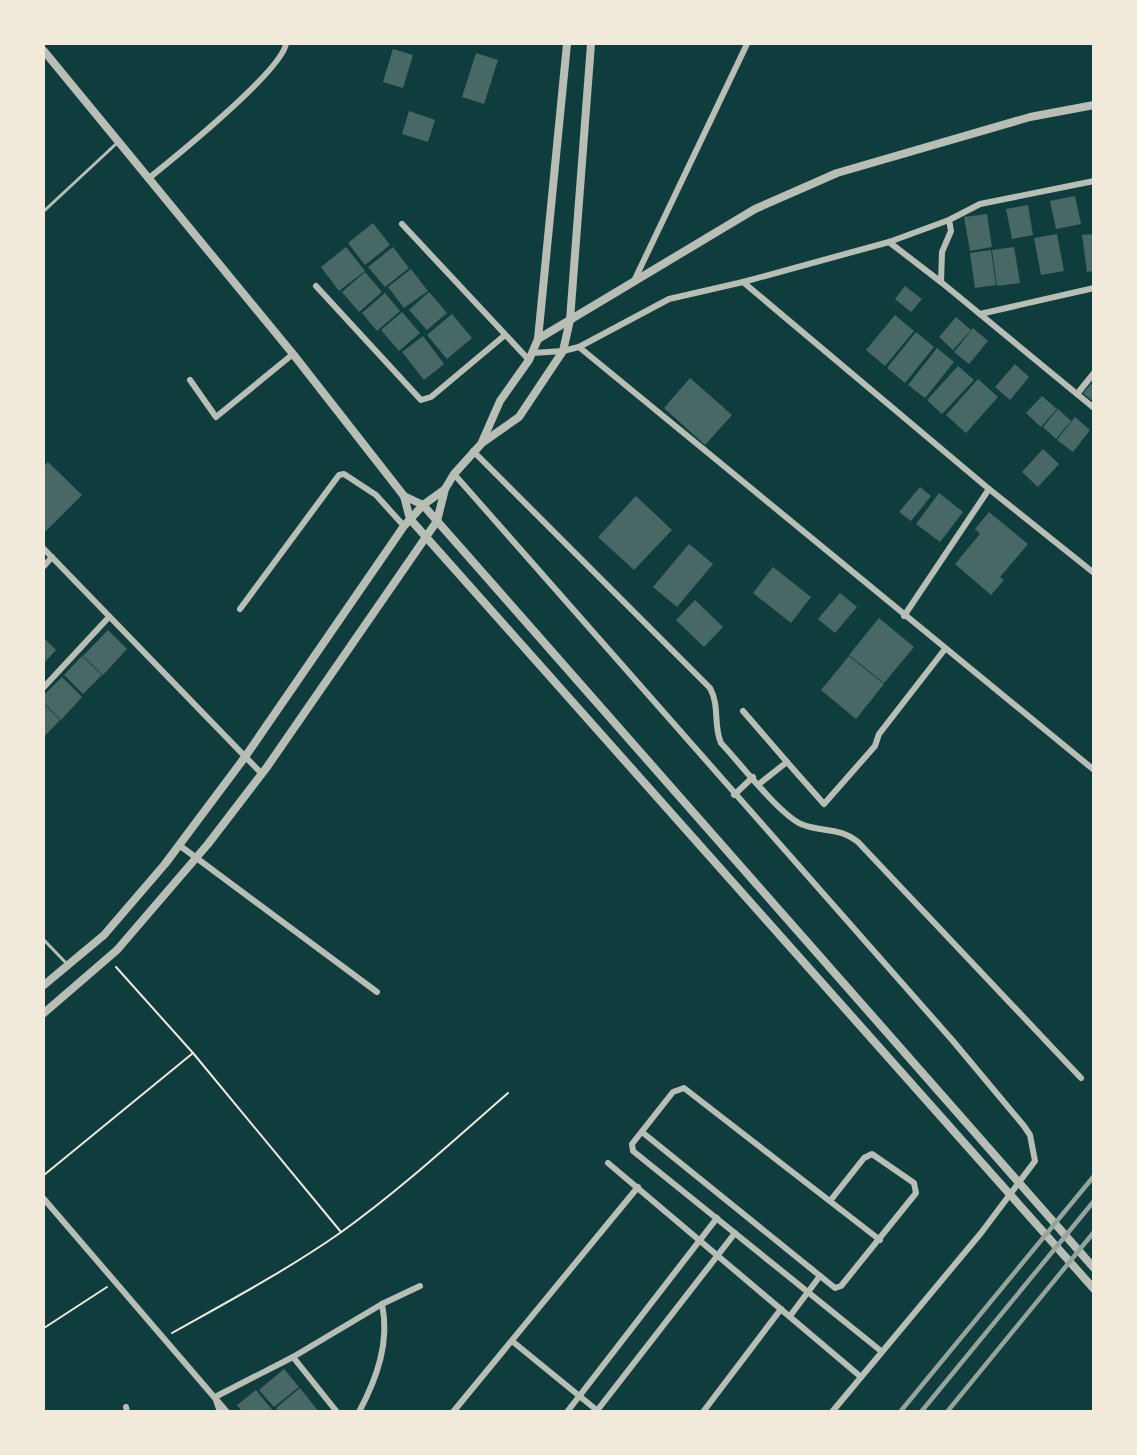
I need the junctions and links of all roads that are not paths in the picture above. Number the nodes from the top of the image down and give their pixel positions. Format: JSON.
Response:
{"nodes":[{"id":1,"x":286,"y":44,"type":"edge"},
{"id":2,"x":567,"y":44,"type":"edge"},
{"id":3,"x":591,"y":44,"type":"edge"},
{"id":4,"x":747,"y":44,"type":"edge"},
{"id":5,"x":44,"y":51,"type":"edge"},
{"id":6,"x":1094,"y":105,"type":"edge"},
{"id":7,"x":119,"y":142,"type":"junction"},
{"id":8,"x":148,"y":179,"type":"junction"},
{"id":9,"x":1094,"y":182,"type":"edge"},
{"id":10,"x":44,"y":211,"type":"edge"},
{"id":11,"x":949,"y":220,"type":"junction"},
{"id":12,"x":402,"y":224,"type":"dead end"},
{"id":13,"x":889,"y":242,"type":"junction"},
{"id":14,"x":743,"y":282,"type":"junction"},
{"id":15,"x":941,"y":282,"type":"junction"},
{"id":16,"x":633,"y":284,"type":"junction"},
{"id":17,"x":316,"y":286,"type":"dead end"},
{"id":18,"x":1094,"y":288,"type":"edge"},
{"id":19,"x":981,"y":314,"type":"junction"},
{"id":20,"x":570,"y":320,"type":"junction"},
{"id":21,"x":506,"y":335,"type":"junction"},
{"id":22,"x":538,"y":339,"type":"junction"},
{"id":23,"x":579,"y":347,"type":"junction"},
{"id":24,"x":563,"y":351,"type":"junction"},
{"id":25,"x":293,"y":354,"type":"junction"},
{"id":26,"x":531,"y":357,"type":"junction"},
{"id":27,"x":1094,"y":373,"type":"edge"},
{"id":28,"x":190,"y":380,"type":"dead end"},
{"id":29,"x":1077,"y":394,"type":"junction"},
{"id":30,"x":1094,"y":408,"type":"edge"},
{"id":31,"x":482,"y":443,"type":"junction"},
{"id":32,"x":473,"y":451,"type":"junction"},
{"id":33,"x":454,"y":474,"type":"junction"},
{"id":34,"x":445,"y":489,"type":"junction"},
{"id":35,"x":989,"y":489,"type":"junction"},
{"id":36,"x":404,"y":496,"type":"junction"},
{"id":37,"x":423,"y":505,"type":"junction"},
{"id":38,"x":410,"y":519,"type":"junction"},
{"id":39,"x":437,"y":521,"type":"junction"},
{"id":40,"x":404,"y":526,"type":"junction"},
{"id":41,"x":426,"y":537,"type":"junction"},
{"id":42,"x":44,"y":549,"type":"edge"},
{"id":43,"x":52,"y":557,"type":"junction"},
{"id":44,"x":44,"y":566,"type":"edge"},
{"id":45,"x":1094,"y":573,"type":"edge"},
{"id":46,"x":240,"y":609,"type":"dead end"},
{"id":47,"x":904,"y":616,"type":"junction"},
{"id":48,"x":110,"y":617,"type":"junction"},
{"id":49,"x":945,"y":649,"type":"junction"},
{"id":50,"x":44,"y":687,"type":"edge"},
{"id":51,"x":742,"y":711,"type":"dead end"},
{"id":52,"x":245,"y":757,"type":"junction"},
{"id":53,"x":787,"y":762,"type":"junction"},
{"id":54,"x":1094,"y":770,"type":"edge"},
{"id":55,"x":261,"y":774,"type":"junction"},
{"id":56,"x":753,"y":777,"type":"junction"},
{"id":57,"x":759,"y":784,"type":"junction"},
{"id":58,"x":734,"y":795,"type":"junction"},
{"id":59,"x":179,"y":845,"type":"junction"},
{"id":60,"x":196,"y":858,"type":"junction"},
{"id":61,"x":44,"y":940,"type":"edge"},
{"id":62,"x":68,"y":965,"type":"junction"},
{"id":63,"x":44,"y":985,"type":"edge"},
{"id":64,"x":377,"y":992,"type":"dead end"},
{"id":65,"x":44,"y":1013,"type":"edge"},
{"id":66,"x":1081,"y":1078,"type":"dead end"},
{"id":67,"x":642,"y":1132,"type":"junction"},
{"id":68,"x":608,"y":1163,"type":"dead end"},
{"id":69,"x":638,"y":1187,"type":"junction"},
{"id":70,"x":44,"y":1199,"type":"edge"},
{"id":71,"x":830,"y":1201,"type":"junction"},
{"id":72,"x":717,"y":1218,"type":"junction"},
{"id":73,"x":735,"y":1233,"type":"junction"},
{"id":74,"x":880,"y":1240,"type":"junction"},
{"id":75,"x":700,"y":1241,"type":"junction"},
{"id":76,"x":718,"y":1256,"type":"junction"},
{"id":77,"x":1094,"y":1268,"type":"edge"},
{"id":78,"x":820,"y":1276,"type":"junction"},
{"id":79,"x":420,"y":1286,"type":"dead end"},
{"id":80,"x":1094,"y":1289,"type":"edge"},
{"id":81,"x":808,"y":1292,"type":"junction"},
{"id":82,"x":382,"y":1304,"type":"junction"},
{"id":83,"x":781,"y":1309,"type":"junction"},
{"id":84,"x":790,"y":1316,"type":"junction"},
{"id":85,"x":512,"y":1341,"type":"junction"},
{"id":86,"x":881,"y":1351,"type":"junction"},
{"id":87,"x":293,"y":1357,"type":"junction"},
{"id":88,"x":861,"y":1377,"type":"junction"},
{"id":89,"x":580,"y":1395,"type":"junction"},
{"id":90,"x":215,"y":1397,"type":"junction"},
{"id":91,"x":598,"y":1411,"type":"edge"},
{"id":92,"x":220,"y":1412,"type":"edge"},
{"id":93,"x":227,"y":1412,"type":"edge"},
{"id":94,"x":337,"y":1412,"type":"edge"},
{"id":95,"x":359,"y":1412,"type":"edge"},
{"id":96,"x":453,"y":1412,"type":"edge"},
{"id":97,"x":567,"y":1412,"type":"edge"},
{"id":98,"x":703,"y":1412,"type":"edge"},
{"id":99,"x":832,"y":1412,"type":"edge"}],
"edges":[{"from":1,"to":8,"type":"street"},
{"from":2,"to":22,"type":"street"},
{"from":3,"to":20,"type":"street"},
{"from":4,"to":16,"type":"street"},
{"from":5,"to":7,"type":"street"},
{"from":6,"to":16,"type":"street"},
{"from":7,"to":8,"type":"street"},
{"from":7,"to":10,"type":"lane"},
{"from":8,"to":25,"type":"street"},
{"from":9,"to":11,"type":"street"},
{"from":11,"to":13,"type":"street"},
{"from":11,"to":15,"type":"street"},
{"from":12,"to":21,"type":"street"},
{"from":13,"to":14,"type":"street"},
{"from":13,"to":15,"type":"street"},
{"from":14,"to":23,"type":"street"},
{"from":14,"to":35,"type":"street"},
{"from":15,"to":19,"type":"street"},
{"from":16,"to":20,"type":"street"},
{"from":17,"to":21,"type":"street"},
{"from":18,"to":19,"type":"street"},
{"from":19,"to":29,"type":"street"},
{"from":20,"to":22,"type":"street"},
{"from":20,"to":24,"type":"street"},
{"from":21,"to":26,"type":"street"},
{"from":22,"to":26,"type":"street"},
{"from":23,"to":24,"type":"street"},
{"from":23,"to":47,"type":"street"},
{"from":24,"to":26,"type":"street"},
{"from":24,"to":31,"type":"street"},
{"from":25,"to":28,"type":"street"},
{"from":25,"to":36,"type":"street"},
{"from":26,"to":31,"type":"street"},
{"from":27,"to":29,"type":"street"},
{"from":29,"to":30,"type":"street"},
{"from":31,"to":32,"type":"street"},
{"from":32,"to":33,"type":"street"},
{"from":32,"to":56,"type":"street"},
{"from":33,"to":34,"type":"street"},
{"from":33,"to":58,"type":"street"},
{"from":34,"to":37,"type":"street"},
{"from":34,"to":39,"type":"street"},
{"from":35,"to":45,"type":"street"},
{"from":35,"to":47,"type":"street"},
{"from":36,"to":37,"type":"street"},
{"from":36,"to":38,"type":"street"},
{"from":37,"to":38,"type":"street"},
{"from":37,"to":39,"type":"street"},
{"from":38,"to":40,"type":"street"},
{"from":38,"to":41,"type":"street"},
{"from":39,"to":41,"type":"street"},
{"from":39,"to":77,"type":"street"},
{"from":40,"to":46,"type":"street"},
{"from":40,"to":52,"type":"street"},
{"from":41,"to":55,"type":"street"},
{"from":41,"to":80,"type":"street"},
{"from":42,"to":43,"type":"street"},
{"from":43,"to":44,"type":"street"},
{"from":43,"to":48,"type":"street"},
{"from":47,"to":49,"type":"street"},
{"from":48,"to":50,"type":"street"},
{"from":48,"to":52,"type":"street"},
{"from":49,"to":53,"type":"street"},
{"from":49,"to":54,"type":"street"},
{"from":51,"to":53,"type":"street"},
{"from":52,"to":55,"type":"street"},
{"from":52,"to":59,"type":"street"},
{"from":53,"to":57,"type":"street"},
{"from":55,"to":60,"type":"street"},
{"from":56,"to":57,"type":"street"},
{"from":56,"to":58,"type":"street"},
{"from":57,"to":66,"type":"street"},
{"from":58,"to":86,"type":"street"},
{"from":59,"to":60,"type":"street"},
{"from":59,"to":62,"type":"street"},
{"from":60,"to":64,"type":"street"},
{"from":60,"to":65,"type":"street"},
{"from":61,"to":62,"type":"lane"},
{"from":62,"to":63,"type":"street"},
{"from":67,"to":71,"type":"street"},
{"from":67,"to":72,"type":"street"},
{"from":67,"to":78,"type":"street"},
{"from":68,"to":69,"type":"street"},
{"from":69,"to":75,"type":"street"},
{"from":69,"to":85,"type":"street"},
{"from":70,"to":90,"type":"street"},
{"from":71,"to":74,"type":"street"},
{"from":71,"to":74,"type":"street"},
{"from":72,"to":73,"type":"street"},
{"from":72,"to":75,"type":"street"},
{"from":73,"to":76,"type":"street"},
{"from":73,"to":81,"type":"street"},
{"from":74,"to":78,"type":"street"},
{"from":75,"to":76,"type":"street"},
{"from":75,"to":89,"type":"street"},
{"from":76,"to":83,"type":"street"},
{"from":76,"to":91,"type":"street"},
{"from":78,"to":81,"type":"street"},
{"from":79,"to":82,"type":"street"},
{"from":81,"to":84,"type":"street"},
{"from":81,"to":86,"type":"street"},
{"from":82,"to":87,"type":"street"},
{"from":82,"to":95,"type":"street"},
{"from":83,"to":84,"type":"street"},
{"from":83,"to":98,"type":"street"},
{"from":84,"to":88,"type":"street"},
{"from":85,"to":89,"type":"street"},
{"from":85,"to":96,"type":"street"},
{"from":86,"to":88,"type":"street"},
{"from":87,"to":90,"type":"street"},
{"from":87,"to":94,"type":"street"},
{"from":88,"to":99,"type":"street"},
{"from":89,"to":91,"type":"street"},
{"from":89,"to":97,"type":"street"},
{"from":90,"to":92,"type":"street"},
{"from":90,"to":93,"type":"street"}]}
